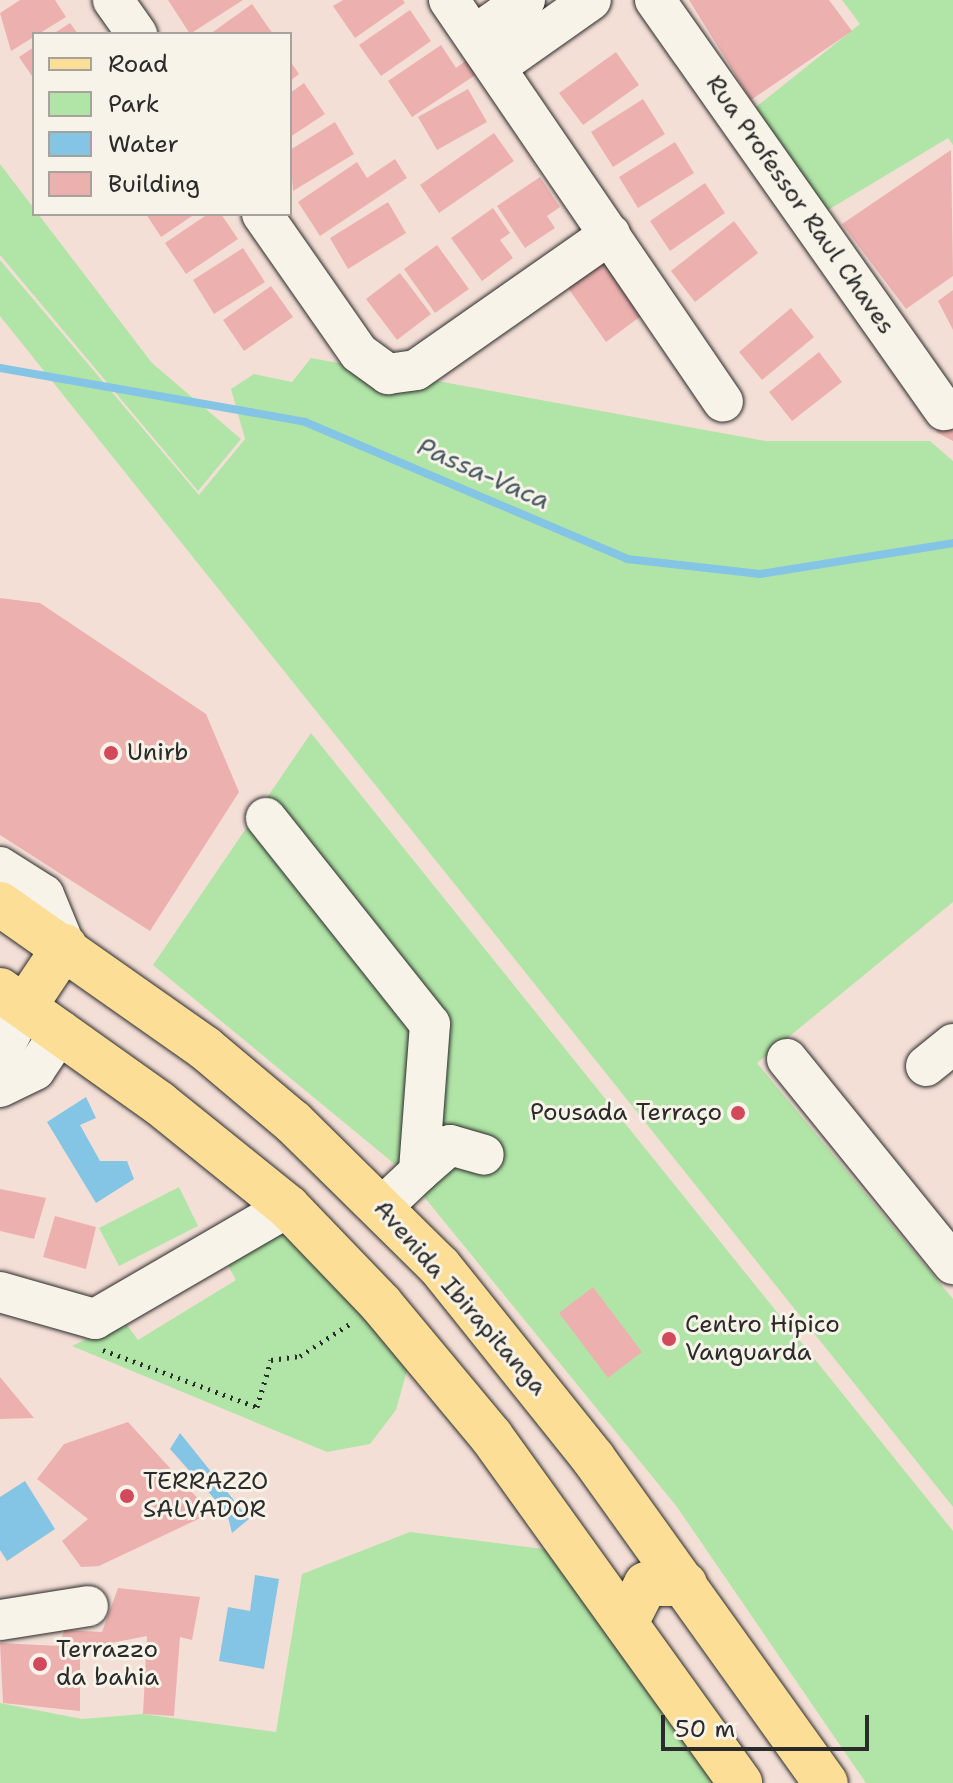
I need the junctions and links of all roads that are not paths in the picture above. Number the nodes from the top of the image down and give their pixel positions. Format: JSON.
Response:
{"nodes":[{"id":1,"x":113,"y":0,"type":"edge"},
{"id":2,"x":449,"y":0,"type":"edge"},
{"id":3,"x":525,"y":0,"type":"edge"},
{"id":4,"x":591,"y":0,"type":"edge"},
{"id":5,"x":655,"y":0,"type":"edge"},
{"id":6,"x":136,"y":32,"type":"edge"},
{"id":7,"x":485,"y":51,"type":"junction"},
{"id":8,"x":263,"y":216,"type":"edge"},
{"id":9,"x":610,"y":234,"type":"junction"},
{"id":10,"x":723,"y":402,"type":"dead end"},
{"id":11,"x":944,"y":410,"type":"dead end"},
{"id":12,"x":266,"y":818,"type":"dead end"},
{"id":13,"x":0,"y":867,"type":"edge"},
{"id":14,"x":0,"y":904,"type":"edge"},
{"id":15,"x":65,"y":946,"type":"junction"},
{"id":16,"x":12,"y":998,"type":"edge"},
{"id":17,"x":61,"y":1031,"type":"junction"},
{"id":18,"x":0,"y":1055,"type":"edge"},
{"id":19,"x":787,"y":1059,"type":"dead end"},
{"id":20,"x":0,"y":1087,"type":"edge"},
{"id":21,"x":293,"y":1122,"type":"junction"},
{"id":22,"x":484,"y":1155,"type":"dead end"},
{"id":23,"x":419,"y":1172,"type":"junction"},
{"id":24,"x":248,"y":1177,"type":"junction"},
{"id":25,"x":288,"y":1207,"type":"junction"},
{"id":26,"x":382,"y":1207,"type":"junction"},
{"id":27,"x":953,"y":1264,"type":"edge"},
{"id":28,"x":0,"y":1292,"type":"edge"},
{"id":29,"x":685,"y":1584,"type":"junction"},
{"id":30,"x":88,"y":1606,"type":"dead end"},
{"id":31,"x":0,"y":1620,"type":"edge"},
{"id":32,"x":626,"y":1623,"type":"junction"},
{"id":33,"x":740,"y":1783,"type":"edge"},
{"id":34,"x":826,"y":1783,"type":"edge"}],
"edges":[{"from":1,"to":6,"type":"street"},
{"from":2,"to":7,"type":"street"},
{"from":3,"to":7,"type":"street"},
{"from":4,"to":7,"type":"street"},
{"from":5,"to":11,"type":"street","name":"Rua Professor Raul Chaves"},
{"from":7,"to":9,"type":"street"},
{"from":8,"to":9,"type":"street"},
{"from":9,"to":10,"type":"street"},
{"from":12,"to":23,"type":"street"},
{"from":13,"to":15,"type":"street"},
{"from":14,"to":15,"type":"main road","name":"Avenida Ibirapitanga"},
{"from":15,"to":16,"type":"main road"},
{"from":15,"to":21,"type":"main road","name":"Avenida Ibirapitanga"},
{"from":16,"to":17,"type":"main road"},
{"from":16,"to":18,"type":"street"},
{"from":17,"to":20,"type":"street"},
{"from":17,"to":24,"type":"main road"},
{"from":19,"to":27,"type":"street"},
{"from":21,"to":24,"type":"main road"},
{"from":21,"to":26,"type":"main road","name":"Avenida Ibirapitanga"},
{"from":22,"to":23,"type":"street"},
{"from":23,"to":26,"type":"street"},
{"from":24,"to":25,"type":"main road"},
{"from":25,"to":28,"type":"street"},
{"from":25,"to":32,"type":"main road"},
{"from":26,"to":29,"type":"main road","name":"Avenida Ibirapitanga"},
{"from":29,"to":32,"type":"main road"},
{"from":29,"to":34,"type":"main road","name":"Avenida Ibirapitanga"},
{"from":30,"to":31,"type":"street"},
{"from":32,"to":33,"type":"main road"}]}
